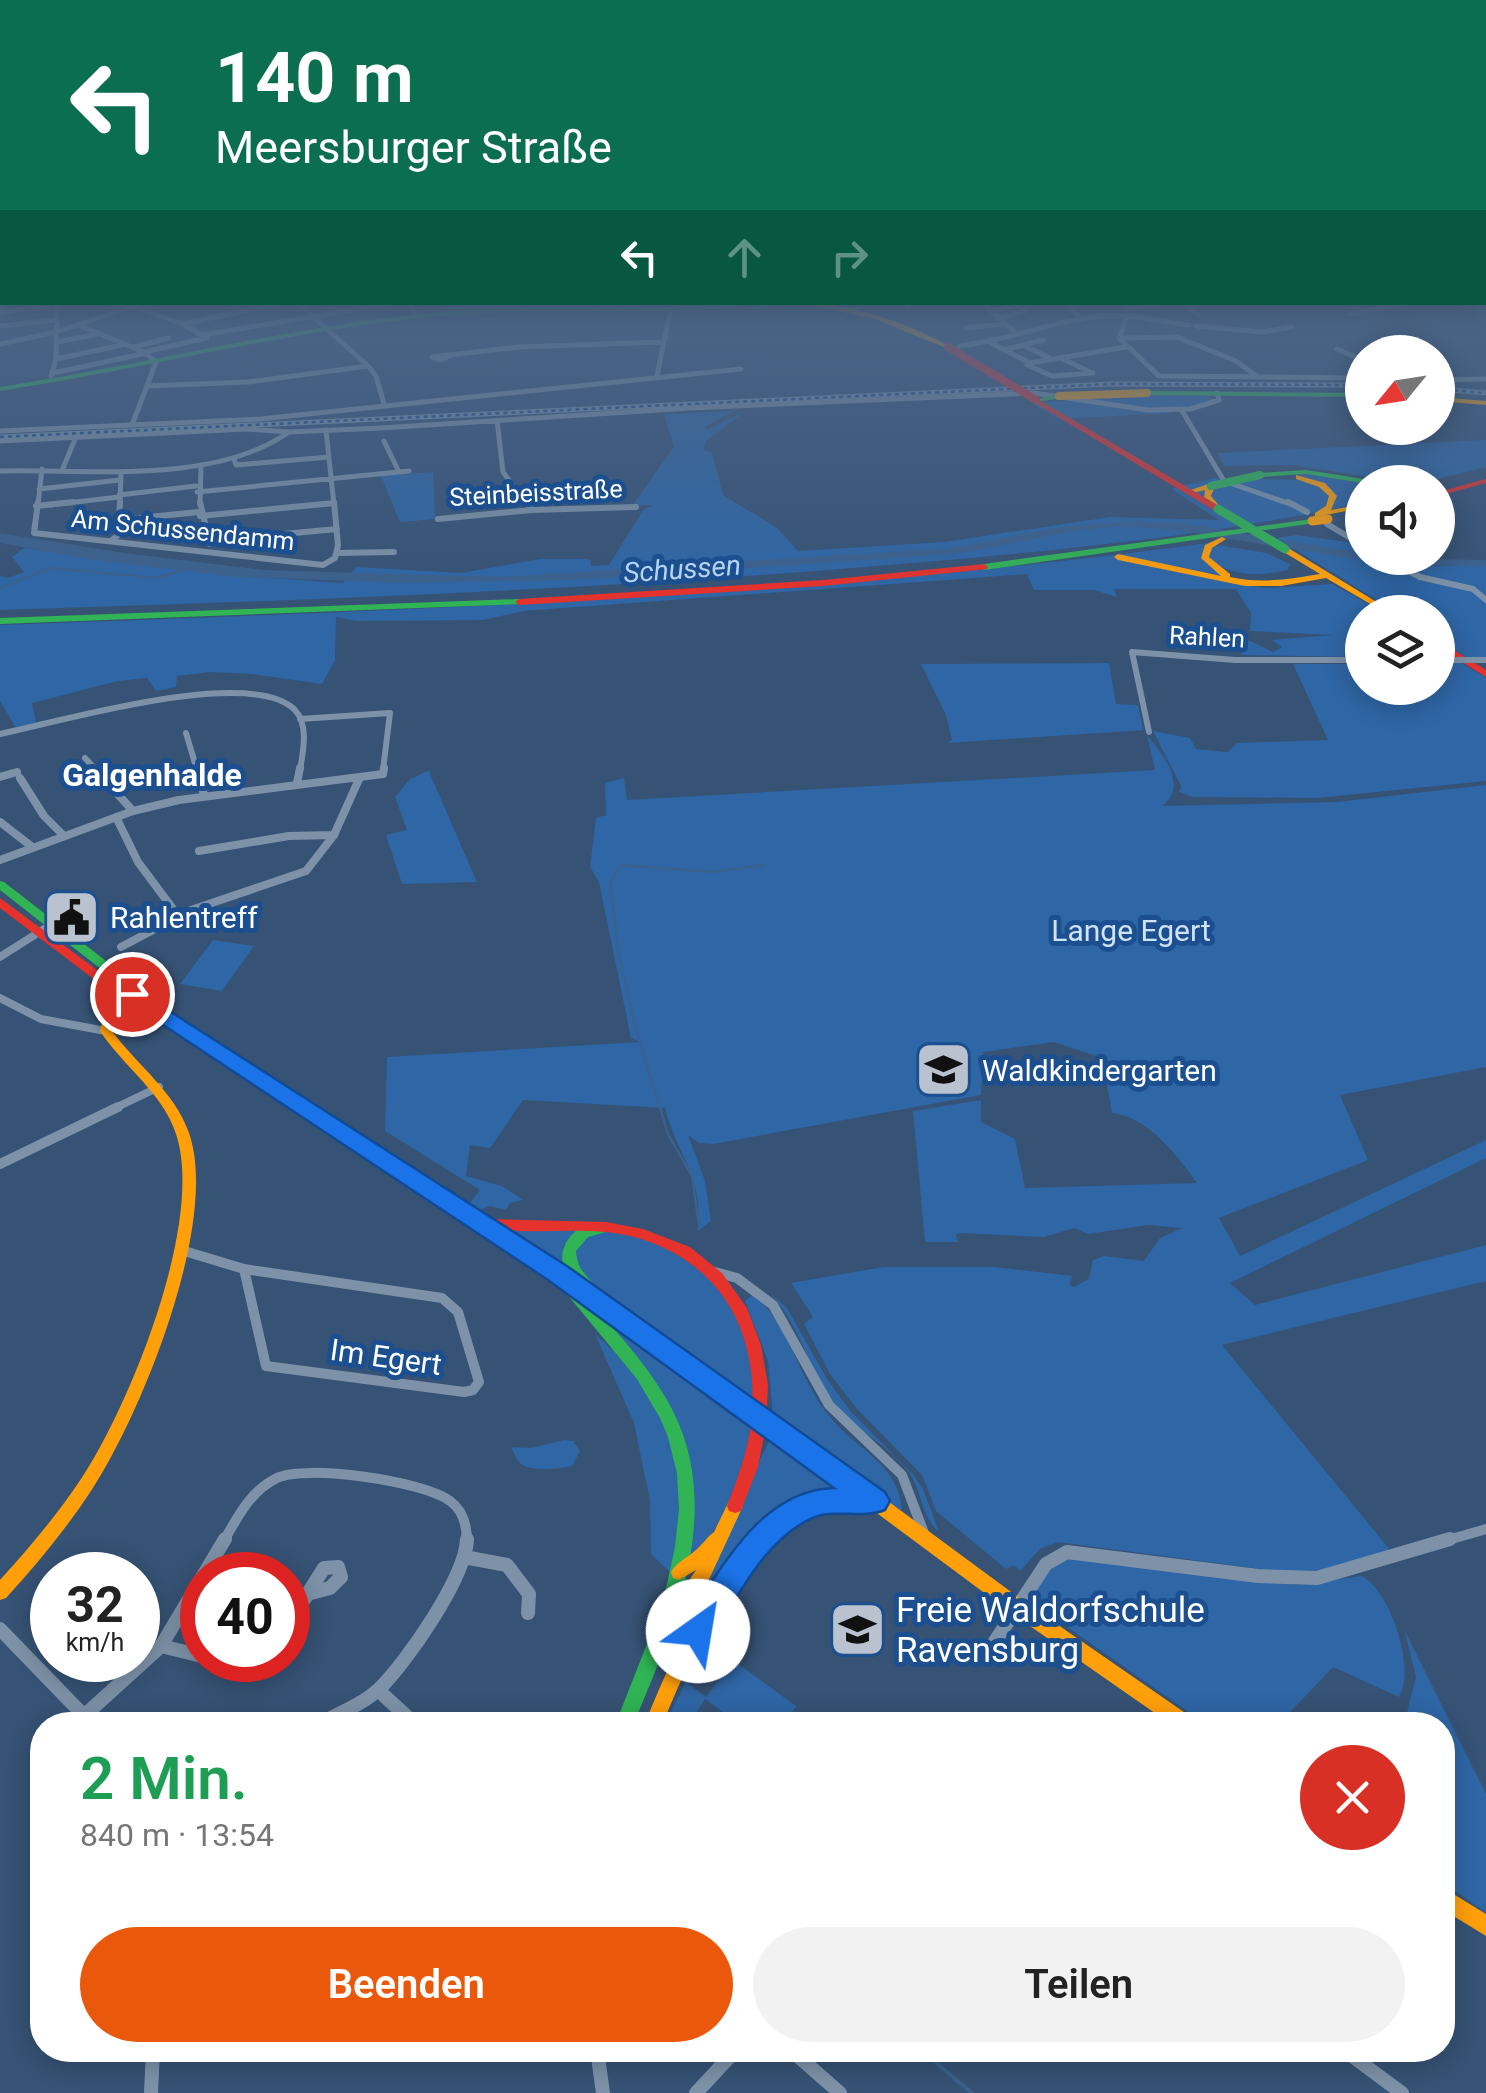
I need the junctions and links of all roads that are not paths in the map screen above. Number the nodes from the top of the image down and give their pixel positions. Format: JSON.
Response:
{"nodes":[{"id":1,"x":1217,"y":392,"type":"edge"},
{"id":2,"x":144,"y":393,"type":"edge"},
{"id":3,"x":381,"y":393,"type":"edge"},
{"id":4,"x":520,"y":393,"type":"edge"},
{"id":5,"x":1021,"y":393,"type":"edge"},
{"id":6,"x":1024,"y":393,"type":"edge"},
{"id":7,"x":1038,"y":393,"type":"edge"},
{"id":8,"x":1170,"y":393,"type":"edge"},
{"id":9,"x":1266,"y":393,"type":"edge"},
{"id":10,"x":1345,"y":394,"type":"edge"},
{"id":11,"x":1059,"y":396,"type":"junction"},
{"id":12,"x":1036,"y":400,"type":"junction"},
{"id":13,"x":1455,"y":400,"type":"edge"},
{"id":14,"x":1486,"y":402,"type":"edge"},
{"id":15,"x":384,"y":404,"type":"junction"},
{"id":16,"x":1181,"y":409,"type":"junction"},
{"id":17,"x":1055,"y":411,"type":"junction"},
{"id":18,"x":497,"y":420,"type":"junction"},
{"id":19,"x":132,"y":425,"type":"junction"},
{"id":20,"x":326,"y":430,"type":"junction"},
{"id":21,"x":0,"y":432,"type":"edge"},
{"id":22,"x":289,"y":432,"type":"junction"},
{"id":23,"x":76,"y":437,"type":"junction"},
{"id":24,"x":0,"y":441,"type":"edge"},
{"id":25,"x":384,"y":441,"type":"dead end"},
{"id":26,"x":329,"y":456,"type":"junction"},
{"id":27,"x":235,"y":462,"type":"junction"},
{"id":28,"x":200,"y":465,"type":"junction"},
{"id":29,"x":121,"y":467,"type":"junction"},
{"id":30,"x":63,"y":468,"type":"junction"},
{"id":31,"x":42,"y":469,"type":"junction"},
{"id":32,"x":398,"y":470,"type":"junction"},
{"id":33,"x":0,"y":471,"type":"edge"},
{"id":34,"x":409,"y":471,"type":"dead end"},
{"id":35,"x":1297,"y":474,"type":"junction"},
{"id":36,"x":331,"y":478,"type":"junction"},
{"id":37,"x":1486,"y":478,"type":"edge"},
{"id":38,"x":1345,"y":479,"type":"edge"},
{"id":39,"x":120,"y":480,"type":"junction"},
{"id":40,"x":1211,"y":486,"type":"junction"},
{"id":41,"x":1455,"y":486,"type":"edge"},
{"id":42,"x":236,"y":488,"type":"junction"},
{"id":43,"x":39,"y":489,"type":"junction"},
{"id":44,"x":197,"y":489,"type":"junction"},
{"id":45,"x":1189,"y":492,"type":"junction"},
{"id":46,"x":119,"y":496,"type":"junction"},
{"id":47,"x":334,"y":503,"type":"junction"},
{"id":48,"x":36,"y":506,"type":"junction"},
{"id":49,"x":636,"y":507,"type":"dead end"},
{"id":50,"x":1218,"y":509,"type":"junction"},
{"id":51,"x":530,"y":510,"type":"junction"},
{"id":52,"x":1345,"y":512,"type":"edge"},
{"id":53,"x":199,"y":514,"type":"junction"},
{"id":54,"x":1316,"y":518,"type":"junction"},
{"id":55,"x":438,"y":519,"type":"dead end"},
{"id":56,"x":118,"y":520,"type":"junction"},
{"id":57,"x":337,"y":530,"type":"junction"},
{"id":58,"x":207,"y":532,"type":"junction"},
{"id":59,"x":1232,"y":532,"type":"junction"},
{"id":60,"x":1345,"y":535,"type":"edge"},
{"id":61,"x":169,"y":537,"type":"dead end"},
{"id":62,"x":210,"y":540,"type":"junction"},
{"id":63,"x":110,"y":542,"type":"junction"},
{"id":64,"x":200,"y":552,"type":"junction"},
{"id":65,"x":338,"y":552,"type":"junction"},
{"id":66,"x":394,"y":552,"type":"dead end"},
{"id":67,"x":1084,"y":555,"type":"junction"},
{"id":68,"x":1308,"y":562,"type":"junction"},
{"id":69,"x":1327,"y":575,"type":"junction"},
{"id":70,"x":1423,"y":575,"type":"edge"},
{"id":71,"x":1305,"y":579,"type":"junction"},
{"id":72,"x":1254,"y":584,"type":"junction"},
{"id":73,"x":1361,"y":595,"type":"edge"},
{"id":74,"x":1486,"y":600,"type":"edge"},
{"id":75,"x":0,"y":618,"type":"edge"},
{"id":76,"x":1455,"y":654,"type":"edge"},
{"id":77,"x":1345,"y":660,"type":"edge"},
{"id":78,"x":1455,"y":660,"type":"edge"},
{"id":79,"x":1486,"y":660,"type":"edge"},
{"id":80,"x":1486,"y":674,"type":"edge"},
{"id":81,"x":300,"y":719,"type":"junction"},
{"id":82,"x":1148,"y":732,"type":"dead end"},
{"id":83,"x":186,"y":733,"type":"dead end"},
{"id":84,"x":0,"y":734,"type":"edge"},
{"id":85,"x":84,"y":758,"type":"dead end"},
{"id":86,"x":0,"y":777,"type":"edge"},
{"id":87,"x":360,"y":777,"type":"junction"},
{"id":88,"x":297,"y":783,"type":"junction"},
{"id":89,"x":204,"y":795,"type":"junction"},
{"id":90,"x":133,"y":811,"type":"junction"},
{"id":91,"x":116,"y":817,"type":"junction"},
{"id":92,"x":0,"y":822,"type":"edge"},
{"id":93,"x":334,"y":834,"type":"junction"},
{"id":94,"x":63,"y":835,"type":"junction"},
{"id":95,"x":32,"y":846,"type":"junction"},
{"id":96,"x":198,"y":850,"type":"dead end"},
{"id":97,"x":0,"y":860,"type":"edge"},
{"id":98,"x":0,"y":884,"type":"edge"},
{"id":99,"x":0,"y":902,"type":"edge"},
{"id":100,"x":180,"y":917,"type":"junction"},
{"id":101,"x":43,"y":930,"type":"junction"},
{"id":102,"x":121,"y":947,"type":"dead end"},
{"id":103,"x":0,"y":956,"type":"edge"},
{"id":104,"x":132,"y":994,"type":"junction"},
{"id":105,"x":0,"y":998,"type":"edge"},
{"id":106,"x":152,"y":1007,"type":"junction"},
{"id":107,"x":106,"y":1031,"type":"junction"},
{"id":108,"x":159,"y":1087,"type":"junction"},
{"id":109,"x":0,"y":1164,"type":"edge"},
{"id":110,"x":481,"y":1221,"type":"junction"},
{"id":111,"x":610,"y":1226,"type":"junction"},
{"id":112,"x":181,"y":1250,"type":"junction"},
{"id":113,"x":244,"y":1269,"type":"junction"},
{"id":114,"x":711,"y":1271,"type":"junction"},
{"id":115,"x":558,"y":1273,"type":"junction"},
{"id":116,"x":606,"y":1307,"type":"junction"},
{"id":117,"x":875,"y":1501,"type":"junction"},
{"id":118,"x":724,"y":1529,"type":"junction"},
{"id":119,"x":1486,"y":1529,"type":"edge"},
{"id":120,"x":926,"y":1539,"type":"junction"},
{"id":121,"x":464,"y":1556,"type":"junction"},
{"id":122,"x":679,"y":1572,"type":"junction"},
{"id":123,"x":0,"y":1592,"type":"edge"},
{"id":124,"x":1016,"y":1606,"type":"junction"},
{"id":125,"x":528,"y":1614,"type":"dead end"},
{"id":126,"x":0,"y":1629,"type":"edge"},
{"id":127,"x":664,"y":1632,"type":"junction"},
{"id":128,"x":161,"y":1646,"type":"junction"},
{"id":129,"x":180,"y":1651,"type":"edge"},
{"id":130,"x":984,"y":1658,"type":"dead end"},
{"id":131,"x":378,"y":1690,"type":"junction"},
{"id":132,"x":81,"y":1712,"type":"edge"},
{"id":133,"x":97,"y":1712,"type":"edge"},
{"id":134,"x":340,"y":1712,"type":"edge"},
{"id":135,"x":402,"y":1712,"type":"edge"},
{"id":136,"x":630,"y":1712,"type":"edge"},
{"id":137,"x":659,"y":1712,"type":"edge"},
{"id":138,"x":1169,"y":1712,"type":"edge"},
{"id":139,"x":1455,"y":1906,"type":"edge"},
{"id":140,"x":1486,"y":1926,"type":"edge"},
{"id":141,"x":152,"y":2062,"type":"edge"},
{"id":142,"x":599,"y":2062,"type":"edge"},
{"id":143,"x":725,"y":2062,"type":"edge"},
{"id":144,"x":805,"y":2062,"type":"edge"},
{"id":145,"x":1360,"y":2062,"type":"edge"},
{"id":146,"x":151,"y":2093,"type":"edge"},
{"id":147,"x":603,"y":2093,"type":"edge"},
{"id":148,"x":696,"y":2093,"type":"edge"},
{"id":149,"x":840,"y":2093,"type":"edge"},
{"id":150,"x":1402,"y":2093,"type":"edge"}],
"edges":[{"from":1,"to":16,"type":"street"},
{"from":2,"to":19,"type":"street"},
{"from":3,"to":15,"type":"street"},
{"from":4,"to":15,"type":"street"},
{"from":5,"to":18,"type":"street"},
{"from":6,"to":12,"type":"main road","bridge":true},
{"from":7,"to":16,"type":"street"},
{"from":8,"to":11,"type":"main road","bridge":true},
{"from":9,"to":10,"type":"main road"},
{"from":11,"to":12,"type":"main road","bridge":true},
{"from":11,"to":17,"type":"main road"},
{"from":12,"to":17,"type":"main road"},
{"from":13,"to":14,"type":"main road"},
{"from":15,"to":19,"type":"street"},
{"from":16,"to":54,"type":"street"},
{"from":17,"to":45,"type":"main road"},
{"from":18,"to":20,"type":"street"},
{"from":18,"to":51,"type":"street"},
{"from":19,"to":21,"type":"street"},
{"from":20,"to":22,"type":"street"},
{"from":20,"to":26,"type":"street"},
{"from":22,"to":23,"type":"street"},
{"from":22,"to":27,"type":"street"},
{"from":23,"to":24,"type":"street"},
{"from":23,"to":30,"type":"street"},
{"from":25,"to":32,"type":"street"},
{"from":26,"to":27,"type":"street"},
{"from":26,"to":36,"type":"street"},
{"from":27,"to":28,"type":"street"},
{"from":27,"to":42,"type":"street"},
{"from":28,"to":29,"type":"street"},
{"from":28,"to":44,"type":"street"},
{"from":29,"to":30,"type":"street"},
{"from":29,"to":39,"type":"street"},
{"from":30,"to":31,"type":"street"},
{"from":31,"to":33,"type":"street"},
{"from":31,"to":43,"type":"street"},
{"from":32,"to":34,"type":"street"},
{"from":32,"to":36,"type":"street"},
{"from":35,"to":38,"type":"main road"},
{"from":35,"to":40,"type":"main road","bridge":true},
{"from":35,"to":54,"type":"main road"},
{"from":36,"to":42,"type":"street"},
{"from":36,"to":47,"type":"street"},
{"from":37,"to":41,"type":"main road"},
{"from":39,"to":43,"type":"street"},
{"from":39,"to":46,"type":"street"},
{"from":40,"to":45,"type":"main road"},
{"from":40,"to":50,"type":"main road","bridge":true},
{"from":42,"to":44,"type":"street"},
{"from":43,"to":48,"type":"street"},
{"from":44,"to":46,"type":"street"},
{"from":44,"to":53,"type":"street"},
{"from":45,"to":50,"type":"main road"},
{"from":46,"to":48,"type":"street"},
{"from":46,"to":56,"type":"street"},
{"from":47,"to":53,"type":"street"},
{"from":47,"to":57,"type":"street"},
{"from":48,"to":63,"type":"street","name":"Am Schussendamm"},
{"from":49,"to":51,"type":"street","name":"Steinbeisstraße"},
{"from":50,"to":68,"type":"main road","bridge":true},
{"from":51,"to":55,"type":"street","name":"Steinbeisstraße"},
{"from":52,"to":54,"type":"main road"},
{"from":53,"to":56,"type":"street"},
{"from":53,"to":58,"type":"street"},
{"from":54,"to":59,"type":"main road"},
{"from":54,"to":59,"type":"main road"},
{"from":54,"to":60,"type":"street"},
{"from":56,"to":63,"type":"street"},
{"from":57,"to":62,"type":"street"},
{"from":57,"to":65,"type":"street"},
{"from":58,"to":61,"type":"street"},
{"from":58,"to":62,"type":"street"},
{"from":59,"to":67,"type":"main road"},
{"from":59,"to":72,"type":"main road"},
{"from":59,"to":75,"type":"main road"},
{"from":62,"to":64,"type":"street"},
{"from":63,"to":64,"type":"street","name":"Am Schussendamm"},
{"from":64,"to":65,"type":"street","name":"Am Schussendamm"},
{"from":65,"to":66,"type":"street"},
{"from":67,"to":72,"type":"main road"},
{"from":67,"to":75,"type":"main road"},
{"from":68,"to":69,"type":"main road"},
{"from":68,"to":71,"type":"main road"},
{"from":69,"to":71,"type":"main road"},
{"from":69,"to":73,"type":"main road"},
{"from":70,"to":74,"type":"street"},
{"from":71,"to":72,"type":"main road"},
{"from":76,"to":80,"type":"main road"},
{"from":77,"to":82,"type":"street","name":"Rahlen"},
{"from":78,"to":79,"type":"street","bridge":true},
{"from":81,"to":84,"type":"street"},
{"from":81,"to":87,"type":"street"},
{"from":81,"to":88,"type":"street"},
{"from":83,"to":89,"type":"street"},
{"from":85,"to":90,"type":"street"},
{"from":86,"to":94,"type":"street"},
{"from":87,"to":88,"type":"street"},
{"from":87,"to":93,"type":"street"},
{"from":88,"to":89,"type":"street"},
{"from":89,"to":90,"type":"street"},
{"from":90,"to":91,"type":"street"},
{"from":91,"to":94,"type":"street"},
{"from":91,"to":100,"type":"street"},
{"from":92,"to":95,"type":"street"},
{"from":93,"to":96,"type":"street"},
{"from":93,"to":100,"type":"street"},
{"from":94,"to":95,"type":"street"},
{"from":95,"to":97,"type":"street"},
{"from":98,"to":101,"type":"main road"},
{"from":99,"to":101,"type":"main road"},
{"from":100,"to":102,"type":"street"},
{"from":101,"to":103,"type":"street"},
{"from":101,"to":104,"type":"main road"},
{"from":104,"to":106,"type":"main road"},
{"from":104,"to":107,"type":"main road"},
{"from":105,"to":107,"type":"street"},
{"from":106,"to":107,"type":"main road"},
{"from":106,"to":110,"type":"main road"},
{"from":107,"to":108,"type":"main road"},
{"from":108,"to":109,"type":"street"},
{"from":108,"to":112,"type":"main road"},
{"from":110,"to":111,"type":"main road"},
{"from":110,"to":115,"type":"main road"},
{"from":111,"to":114,"type":"main road"},
{"from":111,"to":116,"type":"main road"},
{"from":112,"to":113,"type":"street","name":"Im Egert"},
{"from":112,"to":123,"type":"main road"},
{"from":113,"to":113,"type":"street","name":"Im Egert"},
{"from":114,"to":118,"type":"main road"},
{"from":114,"to":120,"type":"street"},
{"from":115,"to":116,"type":"main road"},
{"from":115,"to":122,"type":"main road"},
{"from":116,"to":117,"type":"main road","bridge":true},
{"from":117,"to":120,"type":"main road"},
{"from":117,"to":137,"type":"main road"},
{"from":118,"to":122,"type":"main road"},
{"from":118,"to":127,"type":"main road"},
{"from":119,"to":124,"type":"street"},
{"from":120,"to":124,"type":"main road"},
{"from":121,"to":125,"type":"street"},
{"from":121,"to":128,"type":"street"},
{"from":121,"to":131,"type":"street"},
{"from":122,"to":127,"type":"main road"},
{"from":124,"to":130,"type":"street"},
{"from":124,"to":138,"type":"main road"},
{"from":126,"to":132,"type":"street"},
{"from":127,"to":136,"type":"main road"},
{"from":128,"to":129,"type":"street"},
{"from":128,"to":133,"type":"street"},
{"from":131,"to":134,"type":"street"},
{"from":131,"to":135,"type":"street"},
{"from":139,"to":140,"type":"main road"},
{"from":141,"to":146,"type":"street"},
{"from":142,"to":147,"type":"street"},
{"from":143,"to":148,"type":"street"},
{"from":144,"to":149,"type":"street"},
{"from":145,"to":150,"type":"street"}]}
